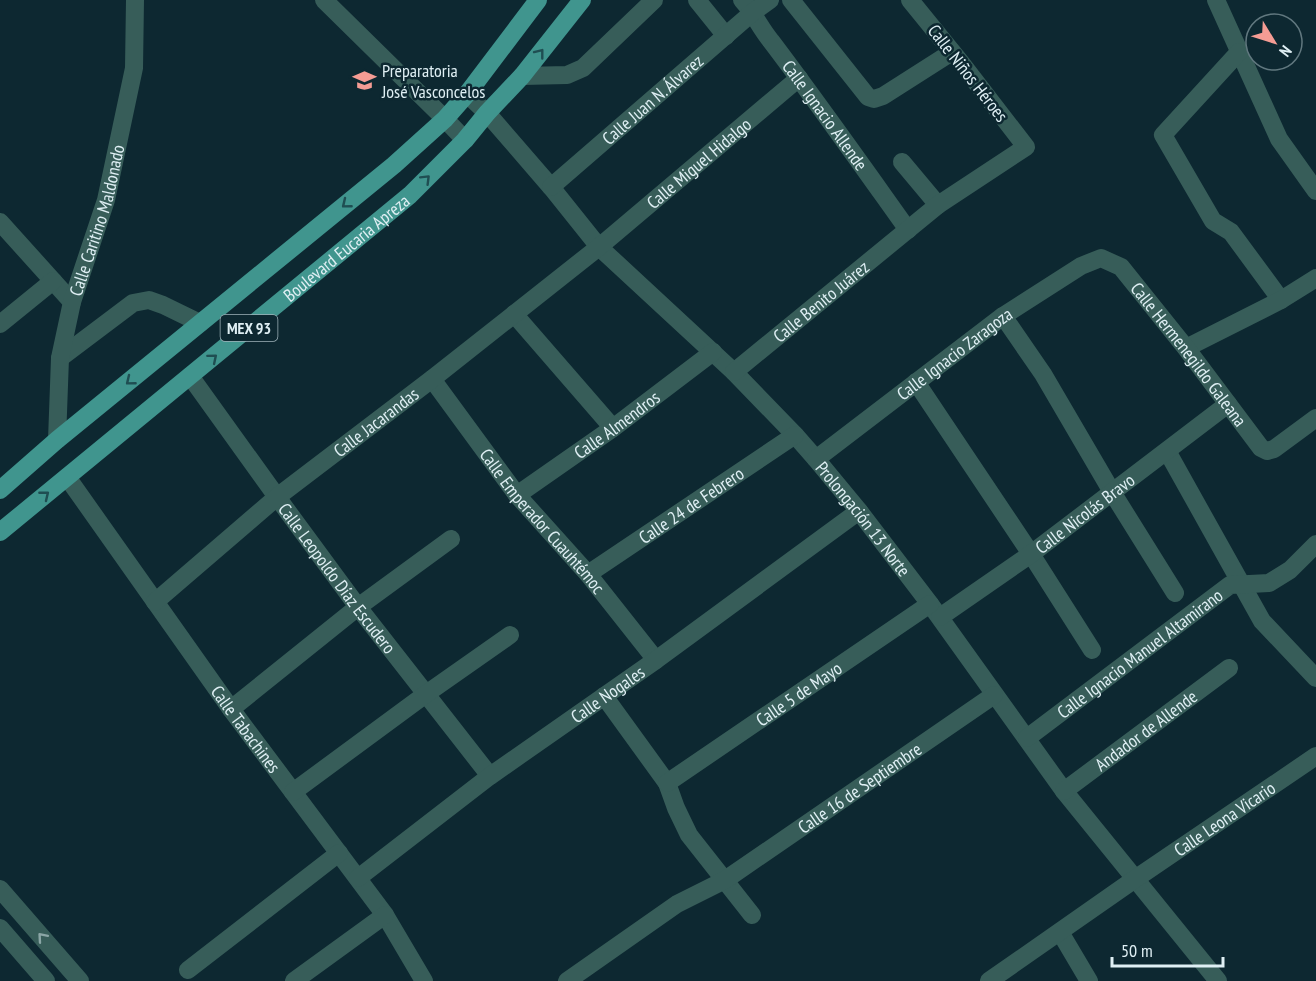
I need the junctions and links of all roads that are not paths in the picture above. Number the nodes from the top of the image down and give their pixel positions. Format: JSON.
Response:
{"nodes":[{"id":1,"x":135,"y":0,"type":"edge"},
{"id":2,"x":324,"y":0,"type":"edge"},
{"id":3,"x":538,"y":0,"type":"edge"},
{"id":4,"x":582,"y":0,"type":"edge"},
{"id":5,"x":697,"y":0,"type":"edge"},
{"id":6,"x":770,"y":0,"type":"edge"},
{"id":7,"x":791,"y":0,"type":"edge"},
{"id":8,"x":910,"y":0,"type":"edge"},
{"id":9,"x":1216,"y":0,"type":"edge"},
{"id":10,"x":650,"y":1,"type":"edge"},
{"id":11,"x":748,"y":6,"type":"edge"},
{"id":12,"x":726,"y":36,"type":"junction"},
{"id":13,"x":952,"y":52,"type":"junction"},
{"id":14,"x":1239,"y":52,"type":"junction"},
{"id":15,"x":522,"y":76,"type":"junction"},
{"id":16,"x":799,"y":78,"type":"junction"},
{"id":17,"x":467,"y":94,"type":"junction"},
{"id":18,"x":487,"y":113,"type":"junction"},
{"id":19,"x":445,"y":118,"type":"junction"},
{"id":20,"x":465,"y":140,"type":"junction"},
{"id":21,"x":1026,"y":147,"type":"joint"},
{"id":22,"x":902,"y":162,"type":"dead end"},
{"id":23,"x":551,"y":187,"type":"junction"},
{"id":24,"x":1316,"y":190,"type":"edge"},
{"id":25,"x":938,"y":205,"type":"junction"},
{"id":26,"x":908,"y":230,"type":"junction"},
{"id":27,"x":4,"y":234,"type":"edge"},
{"id":28,"x":599,"y":247,"type":"junction"},
{"id":29,"x":1101,"y":258,"type":"joint"},
{"id":30,"x":1316,"y":278,"type":"edge"},
{"id":31,"x":53,"y":281,"type":"junction"},
{"id":32,"x":1281,"y":300,"type":"junction"},
{"id":33,"x":72,"y":302,"type":"junction"},
{"id":34,"x":514,"y":314,"type":"junction"},
{"id":35,"x":1003,"y":316,"type":"junction"},
{"id":36,"x":200,"y":323,"type":"junction"},
{"id":37,"x":0,"y":324,"type":"edge"},
{"id":38,"x":1186,"y":348,"type":"junction"},
{"id":39,"x":713,"y":352,"type":"junction"},
{"id":40,"x":60,"y":358,"type":"junction"},
{"id":41,"x":734,"y":372,"type":"junction"},
{"id":42,"x":190,"y":376,"type":"junction"},
{"id":43,"x":432,"y":379,"type":"junction"},
{"id":44,"x":916,"y":382,"type":"junction"},
{"id":45,"x":1228,"y":404,"type":"junction"},
{"id":46,"x":1316,"y":418,"type":"edge"},
{"id":47,"x":613,"y":428,"type":"junction"},
{"id":48,"x":795,"y":435,"type":"junction"},
{"id":49,"x":57,"y":440,"type":"junction"},
{"id":50,"x":1167,"y":451,"type":"junction"},
{"id":51,"x":816,"y":459,"type":"junction"},
{"id":52,"x":67,"y":477,"type":"junction"},
{"id":53,"x":0,"y":490,"type":"edge"},
{"id":54,"x":1112,"y":492,"type":"junction"},
{"id":55,"x":517,"y":495,"type":"junction"},
{"id":56,"x":277,"y":497,"type":"junction"},
{"id":57,"x":859,"y":511,"type":"junction"},
{"id":58,"x":0,"y":532,"type":"edge"},
{"id":59,"x":451,"y":539,"type":"dead end"},
{"id":60,"x":1316,"y":544,"type":"edge"},
{"id":61,"x":1031,"y":554,"type":"junction"},
{"id":62,"x":588,"y":574,"type":"junction"},
{"id":63,"x":1242,"y":584,"type":"junction"},
{"id":64,"x":1176,"y":593,"type":"dead end"},
{"id":65,"x":155,"y":602,"type":"junction"},
{"id":66,"x":358,"y":608,"type":"junction"},
{"id":67,"x":935,"y":611,"type":"junction"},
{"id":68,"x":510,"y":635,"type":"dead end"},
{"id":69,"x":1092,"y":650,"type":"dead end"},
{"id":70,"x":656,"y":660,"type":"junction"},
{"id":71,"x":1229,"y":668,"type":"dead end"},
{"id":72,"x":1316,"y":678,"type":"edge"},
{"id":73,"x":426,"y":694,"type":"junction"},
{"id":74,"x":994,"y":695,"type":"junction"},
{"id":75,"x":604,"y":696,"type":"junction"},
{"id":76,"x":231,"y":709,"type":"junction"},
{"id":77,"x":1027,"y":738,"type":"junction"},
{"id":78,"x":1316,"y":756,"type":"edge"},
{"id":79,"x":490,"y":776,"type":"junction"},
{"id":80,"x":667,"y":783,"type":"junction"},
{"id":81,"x":1064,"y":791,"type":"junction"},
{"id":82,"x":293,"y":792,"type":"junction"},
{"id":83,"x":339,"y":854,"type":"junction"},
{"id":84,"x":358,"y":878,"type":"junction"},
{"id":85,"x":1135,"y":879,"type":"junction"},
{"id":86,"x":725,"y":880,"type":"junction"},
{"id":87,"x":0,"y":889,"type":"edge"},
{"id":88,"x":385,"y":915,"type":"junction"},
{"id":89,"x":752,"y":915,"type":"dead end"},
{"id":90,"x":0,"y":928,"type":"edge"},
{"id":91,"x":1060,"y":932,"type":"junction"},
{"id":92,"x":188,"y":970,"type":"dead end"},
{"id":93,"x":40,"y":979,"type":"edge"},
{"id":94,"x":80,"y":981,"type":"edge"},
{"id":95,"x":294,"y":981,"type":"edge"},
{"id":96,"x":424,"y":981,"type":"edge"},
{"id":97,"x":567,"y":981,"type":"edge"},
{"id":98,"x":989,"y":981,"type":"edge"},
{"id":99,"x":1089,"y":981,"type":"edge"},
{"id":100,"x":1218,"y":981,"type":"edge"}],
"edges":[{"from":1,"to":33,"type":"street","name":"Calle Caritino Maldonado"},
{"from":2,"to":19,"type":"street"},
{"from":3,"to":17,"type":"main road","number":"MEX 93"},
{"from":15,"to":4,"type":"main road","number":"MEX 93","one_way":true},
{"from":5,"to":12,"type":"street"},
{"from":6,"to":11,"type":"street"},
{"from":7,"to":13,"type":"street"},
{"from":8,"to":13,"type":"street","name":"Calle Niños Héroes"},
{"from":9,"to":14,"type":"street"},
{"from":10,"to":15,"type":"street"},
{"from":11,"to":12,"type":"street","name":"Calle Juan N. Álvarez"},
{"from":11,"to":16,"type":"street","name":"Calle Ignacio Allende"},
{"from":12,"to":23,"type":"street","name":"Calle Juan N. Álvarez"},
{"from":13,"to":21,"type":"street","name":"Calle Niños Héroes"},
{"from":14,"to":24,"type":"street"},
{"from":14,"to":32,"type":"street"},
{"from":15,"to":18,"type":"main road","number":"MEX 93"},
{"from":16,"to":26,"type":"street","name":"Calle Ignacio Allende"},
{"from":16,"to":28,"type":"street","name":"Calle Miguel Hidalgo"},
{"from":17,"to":18,"type":"street","name":"Prolongación 13 Norte"},
{"from":17,"to":19,"type":"main road","name":"Boulevard Eucaria Apreza","number":"MEX 93"},
{"from":18,"to":20,"type":"main road","name":"Boulevard Eucaria Apreza","number":"MEX 93"},
{"from":18,"to":23,"type":"street","name":"Prolongación 13 Norte"},
{"from":19,"to":20,"type":"street"},
{"from":19,"to":36,"type":"main road","name":"Boulevard Eucaria Apreza","number":"MEX 93","one_way":true},
{"from":42,"to":20,"type":"main road","name":"Boulevard Eucaria Apreza","number":"MEX 93","one_way":true},
{"from":21,"to":25,"type":"street","name":"Calle Benito Juárez"},
{"from":22,"to":25,"type":"street"},
{"from":23,"to":28,"type":"street","name":"Prolongación 13 Norte"},
{"from":25,"to":26,"type":"street","name":"Calle Benito Juárez"},
{"from":26,"to":41,"type":"street","name":"Calle Benito Juárez"},
{"from":27,"to":31,"type":"street"},
{"from":28,"to":34,"type":"street","name":"Calle Jacarandas"},
{"from":28,"to":39,"type":"street","name":"Prolongación 13 Norte"},
{"from":29,"to":35,"type":"street","name":"Calle Ignacio Zaragoza"},
{"from":29,"to":38,"type":"street","name":"Calle Hermenegildo Galeana"},
{"from":30,"to":32,"type":"street"},
{"from":31,"to":33,"type":"street"},
{"from":31,"to":37,"type":"street"},
{"from":32,"to":38,"type":"street"},
{"from":33,"to":40,"type":"street","name":"Calle Caritino Maldonado"},
{"from":34,"to":43,"type":"street","name":"Calle Jacarandas"},
{"from":34,"to":47,"type":"street"},
{"from":35,"to":44,"type":"street","name":"Calle Ignacio Zaragoza"},
{"from":35,"to":54,"type":"street"},
{"from":36,"to":40,"type":"street"},
{"from":36,"to":49,"type":"main road","name":"Boulevard Eucaria Apreza","number":"MEX 93","one_way":true},
{"from":38,"to":45,"type":"street","name":"Calle Hermenegildo Galeana"},
{"from":39,"to":41,"type":"street","name":"Prolongación 13 Norte"},
{"from":39,"to":47,"type":"street","name":"Calle Almendros"},
{"from":40,"to":49,"type":"street","name":"Calle Caritino Maldonado"},
{"from":41,"to":48,"type":"street","name":"Prolongación 13 Norte"},
{"from":42,"to":52,"type":"main road","name":"Boulevard Eucaria Apreza","number":"MEX 93"},
{"from":42,"to":56,"type":"street","name":"Calle Leopoldo Díaz Escudero"},
{"from":43,"to":55,"type":"street","name":"Calle Emperador Cuauhtémoc"},
{"from":43,"to":56,"type":"street","name":"Calle Jacarandas"},
{"from":44,"to":51,"type":"street","name":"Calle Ignacio Zaragoza"},
{"from":44,"to":61,"type":"street"},
{"from":45,"to":46,"type":"street","name":"Calle Hermenegildo Galeana"},
{"from":45,"to":50,"type":"street","name":"Calle Nicolás Bravo"},
{"from":47,"to":55,"type":"street","name":"Calle Almendros"},
{"from":48,"to":51,"type":"street","name":"Prolongación 13 Norte"},
{"from":48,"to":62,"type":"street","name":"Calle 24 de Febrero"},
{"from":49,"to":53,"type":"main road","name":"Boulevard Eucaria Apreza","number":"MEX 93"},
{"from":50,"to":54,"type":"street","name":"Calle Nicolás Bravo"},
{"from":50,"to":63,"type":"street"},
{"from":51,"to":57,"type":"street","name":"Prolongación 13 Norte"},
{"from":58,"to":52,"type":"main road","name":"Boulevard Eucaria Apreza","number":"MEX 93","one_way":true},
{"from":52,"to":65,"type":"street","name":"Calle Tabachines"},
{"from":54,"to":61,"type":"street","name":"Calle Nicolás Bravo"},
{"from":54,"to":64,"type":"street"},
{"from":55,"to":62,"type":"street","name":"Calle Emperador Cuauhtémoc"},
{"from":56,"to":65,"type":"street","name":"Calle Jacarandas"},
{"from":56,"to":66,"type":"street","name":"Calle Leopoldo Díaz Escudero"},
{"from":57,"to":67,"type":"street","name":"Prolongación 13 Norte"},
{"from":57,"to":70,"type":"street","name":"Calle Nogales"},
{"from":59,"to":66,"type":"street"},
{"from":60,"to":63,"type":"street","name":"Calle Ignacio Manuel Altamirano"},
{"from":61,"to":67,"type":"street","name":"Calle Nicolás Bravo"},
{"from":61,"to":69,"type":"street"},
{"from":62,"to":70,"type":"street","name":"Calle Emperador Cuauhtémoc"},
{"from":63,"to":72,"type":"street"},
{"from":63,"to":77,"type":"street","name":"Calle Ignacio Manuel Altamirano"},
{"from":65,"to":76,"type":"street","name":"Calle Tabachines"},
{"from":66,"to":73,"type":"street","name":"Calle Leopoldo Díaz Escudero"},
{"from":66,"to":76,"type":"street"},
{"from":67,"to":74,"type":"street","name":"Prolongación 13 Norte"},
{"from":67,"to":80,"type":"street","name":"Calle 5 de Mayo"},
{"from":68,"to":73,"type":"street"},
{"from":70,"to":75,"type":"street","name":"Calle Nogales"},
{"from":71,"to":81,"type":"street","name":"Andador de Allende"},
{"from":73,"to":79,"type":"street","name":"Calle Leopoldo Díaz Escudero"},
{"from":73,"to":82,"type":"street"},
{"from":74,"to":77,"type":"street","name":"Prolongación 13 Norte"},
{"from":74,"to":86,"type":"street","name":"Calle 16 de Septiembre"},
{"from":75,"to":79,"type":"street","name":"Calle Nogales"},
{"from":75,"to":80,"type":"street"},
{"from":76,"to":82,"type":"street","name":"Calle Tabachines"},
{"from":77,"to":81,"type":"street","name":"Prolongación 13 Norte"},
{"from":78,"to":85,"type":"street","name":"Calle Leona Vicario"},
{"from":79,"to":84,"type":"street","name":"Calle Nogales"},
{"from":80,"to":86,"type":"street"},
{"from":81,"to":85,"type":"street","name":"Prolongación 13 Norte"},
{"from":82,"to":83,"type":"street","name":"Calle Tabachines"},
{"from":83,"to":84,"type":"street","name":"Calle Tabachines"},
{"from":83,"to":92,"type":"street"},
{"from":84,"to":88,"type":"street","name":"Calle Tabachines"},
{"from":85,"to":91,"type":"street","name":"Calle Leona Vicario"},
{"from":85,"to":100,"type":"street","name":"Prolongación 13 Norte"},
{"from":86,"to":89,"type":"street"},
{"from":86,"to":97,"type":"street","name":"Calle 16 de Septiembre"},
{"from":94,"to":87,"type":"street","one_way":true},
{"from":88,"to":95,"type":"street"},
{"from":88,"to":96,"type":"street","name":"Calle Tabachines"},
{"from":90,"to":93,"type":"street"},
{"from":91,"to":98,"type":"street","name":"Calle Leona Vicario"},
{"from":91,"to":99,"type":"street"}]}
